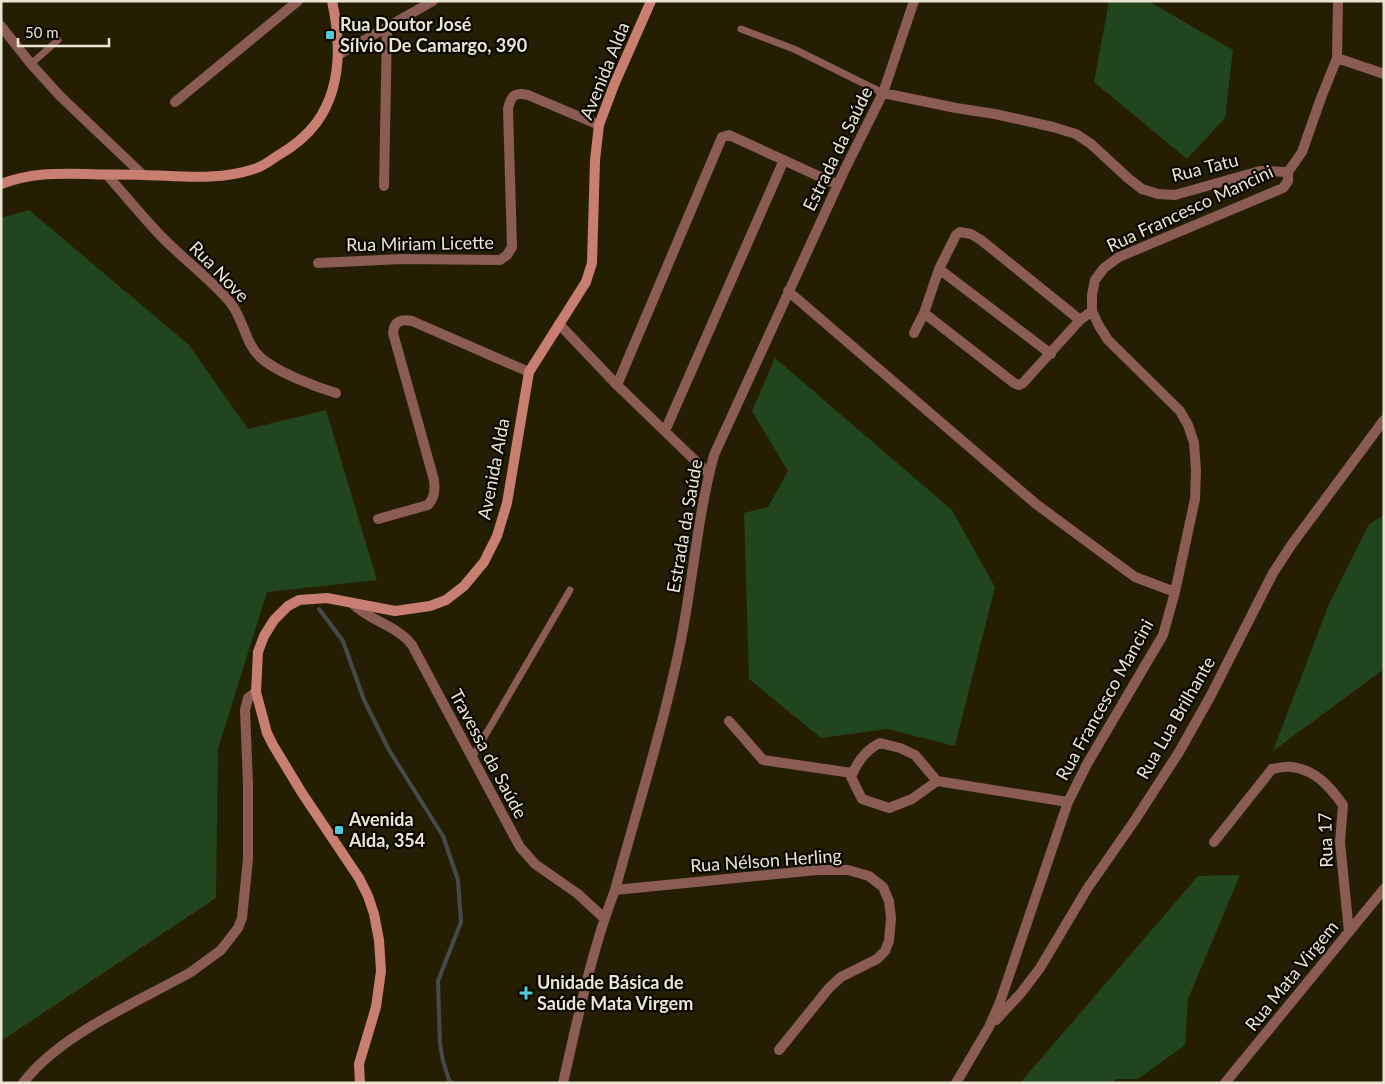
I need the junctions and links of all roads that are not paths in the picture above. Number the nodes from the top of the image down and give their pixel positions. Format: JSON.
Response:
{"nodes":[{"id":1,"x":298,"y":1,"type":"edge"},
{"id":2,"x":332,"y":1,"type":"edge"},
{"id":3,"x":433,"y":1,"type":"edge"},
{"id":4,"x":652,"y":1,"type":"edge"},
{"id":5,"x":914,"y":1,"type":"edge"},
{"id":6,"x":1338,"y":1,"type":"edge"},
{"id":7,"x":1,"y":26,"type":"edge"},
{"id":8,"x":387,"y":28,"type":"junction"},
{"id":9,"x":742,"y":29,"type":"dead end"},
{"id":10,"x":58,"y":40,"type":"dead end"},
{"id":11,"x":338,"y":55,"type":"junction"},
{"id":12,"x":1337,"y":58,"type":"junction"},
{"id":13,"x":31,"y":64,"type":"junction"},
{"id":14,"x":1384,"y":74,"type":"edge"},
{"id":15,"x":884,"y":93,"type":"junction"},
{"id":16,"x":174,"y":102,"type":"dead end"},
{"id":17,"x":599,"y":125,"type":"junction"},
{"id":18,"x":784,"y":160,"type":"junction"},
{"id":19,"x":1288,"y":172,"type":"junction"},
{"id":20,"x":108,"y":175,"type":"junction"},
{"id":21,"x":143,"y":175,"type":"junction"},
{"id":22,"x":1,"y":184,"type":"edge"},
{"id":23,"x":838,"y":185,"type":"junction"},
{"id":24,"x":384,"y":186,"type":"dead end"},
{"id":25,"x":318,"y":263,"type":"dead end"},
{"id":26,"x":939,"y":269,"type":"junction"},
{"id":27,"x":788,"y":291,"type":"junction"},
{"id":28,"x":1092,"y":311,"type":"junction"},
{"id":29,"x":924,"y":312,"type":"junction"},
{"id":30,"x":1080,"y":320,"type":"junction"},
{"id":31,"x":559,"y":324,"type":"junction"},
{"id":32,"x":914,"y":333,"type":"dead end"},
{"id":33,"x":1051,"y":354,"type":"junction"},
{"id":34,"x":528,"y":372,"type":"junction"},
{"id":35,"x":618,"y":385,"type":"junction"},
{"id":36,"x":336,"y":393,"type":"dead end"},
{"id":37,"x":1384,"y":420,"type":"edge"},
{"id":38,"x":665,"y":431,"type":"junction"},
{"id":39,"x":709,"y":474,"type":"junction"},
{"id":40,"x":378,"y":519,"type":"dead end"},
{"id":41,"x":570,"y":590,"type":"dead end"},
{"id":42,"x":1175,"y":592,"type":"junction"},
{"id":43,"x":352,"y":603,"type":"junction"},
{"id":44,"x":256,"y":692,"type":"junction"},
{"id":45,"x":729,"y":721,"type":"dead end"},
{"id":46,"x":472,"y":758,"type":"junction"},
{"id":47,"x":852,"y":773,"type":"junction"},
{"id":48,"x":937,"y":781,"type":"junction"},
{"id":49,"x":1068,"y":802,"type":"junction"},
{"id":50,"x":1214,"y":842,"type":"dead end"},
{"id":51,"x":1384,"y":889,"type":"edge"},
{"id":52,"x":615,"y":890,"type":"junction"},
{"id":53,"x":604,"y":918,"type":"junction"},
{"id":54,"x":1348,"y":932,"type":"junction"},
{"id":55,"x":989,"y":1028,"type":"junction"},
{"id":56,"x":779,"y":1050,"type":"dead end"},
{"id":57,"x":23,"y":1083,"type":"edge"},
{"id":58,"x":360,"y":1083,"type":"edge"},
{"id":59,"x":563,"y":1083,"type":"edge"},
{"id":60,"x":956,"y":1083,"type":"edge"},
{"id":61,"x":1225,"y":1083,"type":"edge"}],
"edges":[{"from":1,"to":16,"type":"street"},
{"from":2,"to":11,"type":"street"},
{"from":3,"to":8,"type":"street"},
{"from":4,"to":17,"type":"street","name":"Avenida Alda"},
{"from":5,"to":15,"type":"street","name":"Estrada da Saúde"},
{"from":6,"to":12,"type":"street"},
{"from":7,"to":13,"type":"street"},
{"from":8,"to":11,"type":"street"},
{"from":8,"to":24,"type":"street"},
{"from":9,"to":15,"type":"lane"},
{"from":10,"to":13,"type":"lane"},
{"from":11,"to":21,"type":"street"},
{"from":12,"to":14,"type":"street"},
{"from":12,"to":19,"type":"street"},
{"from":13,"to":21,"type":"street"},
{"from":15,"to":19,"type":"street","name":"Rua Tatu"},
{"from":15,"to":23,"type":"street","name":"Estrada da Saúde"},
{"from":17,"to":25,"type":"street","name":"Rua Miriam Licette"},
{"from":17,"to":31,"type":"street","name":"Avenida Alda"},
{"from":18,"to":23,"type":"street"},
{"from":18,"to":35,"type":"street"},
{"from":18,"to":38,"type":"street"},
{"from":19,"to":28,"type":"street","name":"Rua Francesco Mancini"},
{"from":20,"to":21,"type":"street"},
{"from":20,"to":22,"type":"street"},
{"from":20,"to":36,"type":"street","name":"Rua Nove"},
{"from":23,"to":27,"type":"street","name":"Estrada da Saúde"},
{"from":26,"to":29,"type":"street"},
{"from":26,"to":30,"type":"street"},
{"from":26,"to":33,"type":"street"},
{"from":27,"to":39,"type":"street","name":"Estrada da Saúde"},
{"from":27,"to":42,"type":"street"},
{"from":28,"to":30,"type":"street"},
{"from":28,"to":42,"type":"street","name":"Rua Francesco Mancini"},
{"from":29,"to":32,"type":"street"},
{"from":29,"to":33,"type":"street"},
{"from":30,"to":33,"type":"street"},
{"from":31,"to":34,"type":"street","name":"Avenida Alda"},
{"from":31,"to":35,"type":"street"},
{"from":34,"to":40,"type":"street"},
{"from":34,"to":43,"type":"street","name":"Avenida Alda"},
{"from":35,"to":38,"type":"street"},
{"from":37,"to":55,"type":"street","name":"Rua Lua Brilhante"},
{"from":38,"to":39,"type":"street"},
{"from":39,"to":52,"type":"street","name":"Estrada da Saúde"},
{"from":41,"to":46,"type":"lane"},
{"from":42,"to":49,"type":"street","name":"Rua Francesco Mancini"},
{"from":43,"to":44,"type":"street","name":"Avenida Alda"},
{"from":43,"to":46,"type":"street","name":"Travessa da Saúde"},
{"from":44,"to":57,"type":"street"},
{"from":44,"to":58,"type":"street","name":"Avenida Alda"},
{"from":45,"to":47,"type":"street"},
{"from":46,"to":53,"type":"street","name":"Travessa da Saúde"},
{"from":47,"to":48,"type":"street"},
{"from":47,"to":48,"type":"street"},
{"from":48,"to":49,"type":"street"},
{"from":49,"to":55,"type":"street","name":"Rua Francesco Mancini"},
{"from":50,"to":54,"type":"street","name":"Rua 17"},
{"from":51,"to":54,"type":"street","name":"Rua Mata Virgem"},
{"from":52,"to":53,"type":"street","name":"Estrada da Saúde"},
{"from":52,"to":56,"type":"street","name":"Rua Nélson Herling"},
{"from":53,"to":59,"type":"street","name":"Estrada da Saúde"},
{"from":54,"to":61,"type":"street","name":"Rua Mata Virgem"},
{"from":55,"to":60,"type":"street","name":"Rua Francesco Mancini"}]}
